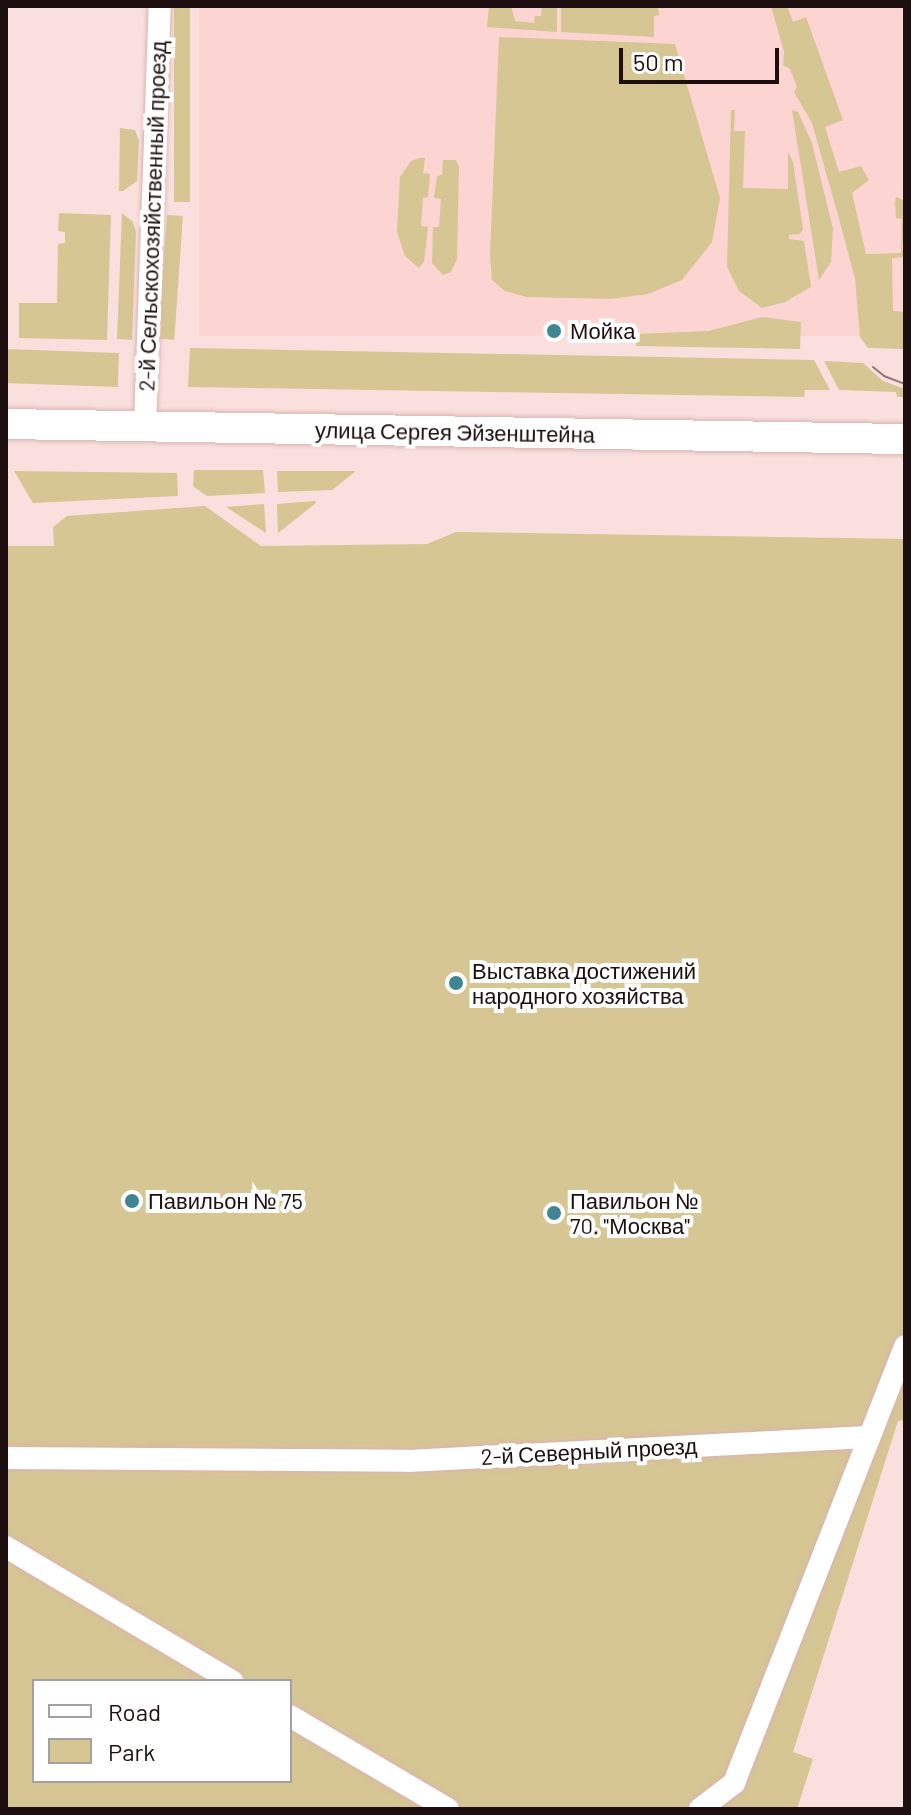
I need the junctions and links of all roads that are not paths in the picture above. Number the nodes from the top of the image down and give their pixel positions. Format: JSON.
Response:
{"nodes":[{"id":1,"x":160,"y":6,"type":"edge"},
{"id":2,"x":6,"y":424,"type":"edge"},
{"id":3,"x":145,"y":427,"type":"junction"},
{"id":4,"x":905,"y":439,"type":"edge"},
{"id":5,"x":905,"y":1346,"type":"edge"},
{"id":6,"x":867,"y":1437,"type":"junction"},
{"id":7,"x":6,"y":1458,"type":"edge"},
{"id":8,"x":6,"y":1547,"type":"edge"},
{"id":9,"x":229,"y":1679,"type":"edge"},
{"id":10,"x":292,"y":1717,"type":"edge"},
{"id":11,"x":448,"y":1809,"type":"edge"},
{"id":12,"x":700,"y":1809,"type":"edge"}],
"edges":[{"from":1,"to":3,"type":"street","name":"2-й Сельскохозяйственный проезд"},
{"from":2,"to":3,"type":"main road","name":"улица Сергея Эйзенштейна"},
{"from":3,"to":4,"type":"main road","name":"улица Сергея Эйзенштейна"},
{"from":5,"to":6,"type":"street"},
{"from":6,"to":7,"type":"street","name":"2-й Северный проезд"},
{"from":6,"to":12,"type":"street"},
{"from":8,"to":9,"type":"street"},
{"from":10,"to":11,"type":"street"}]}
